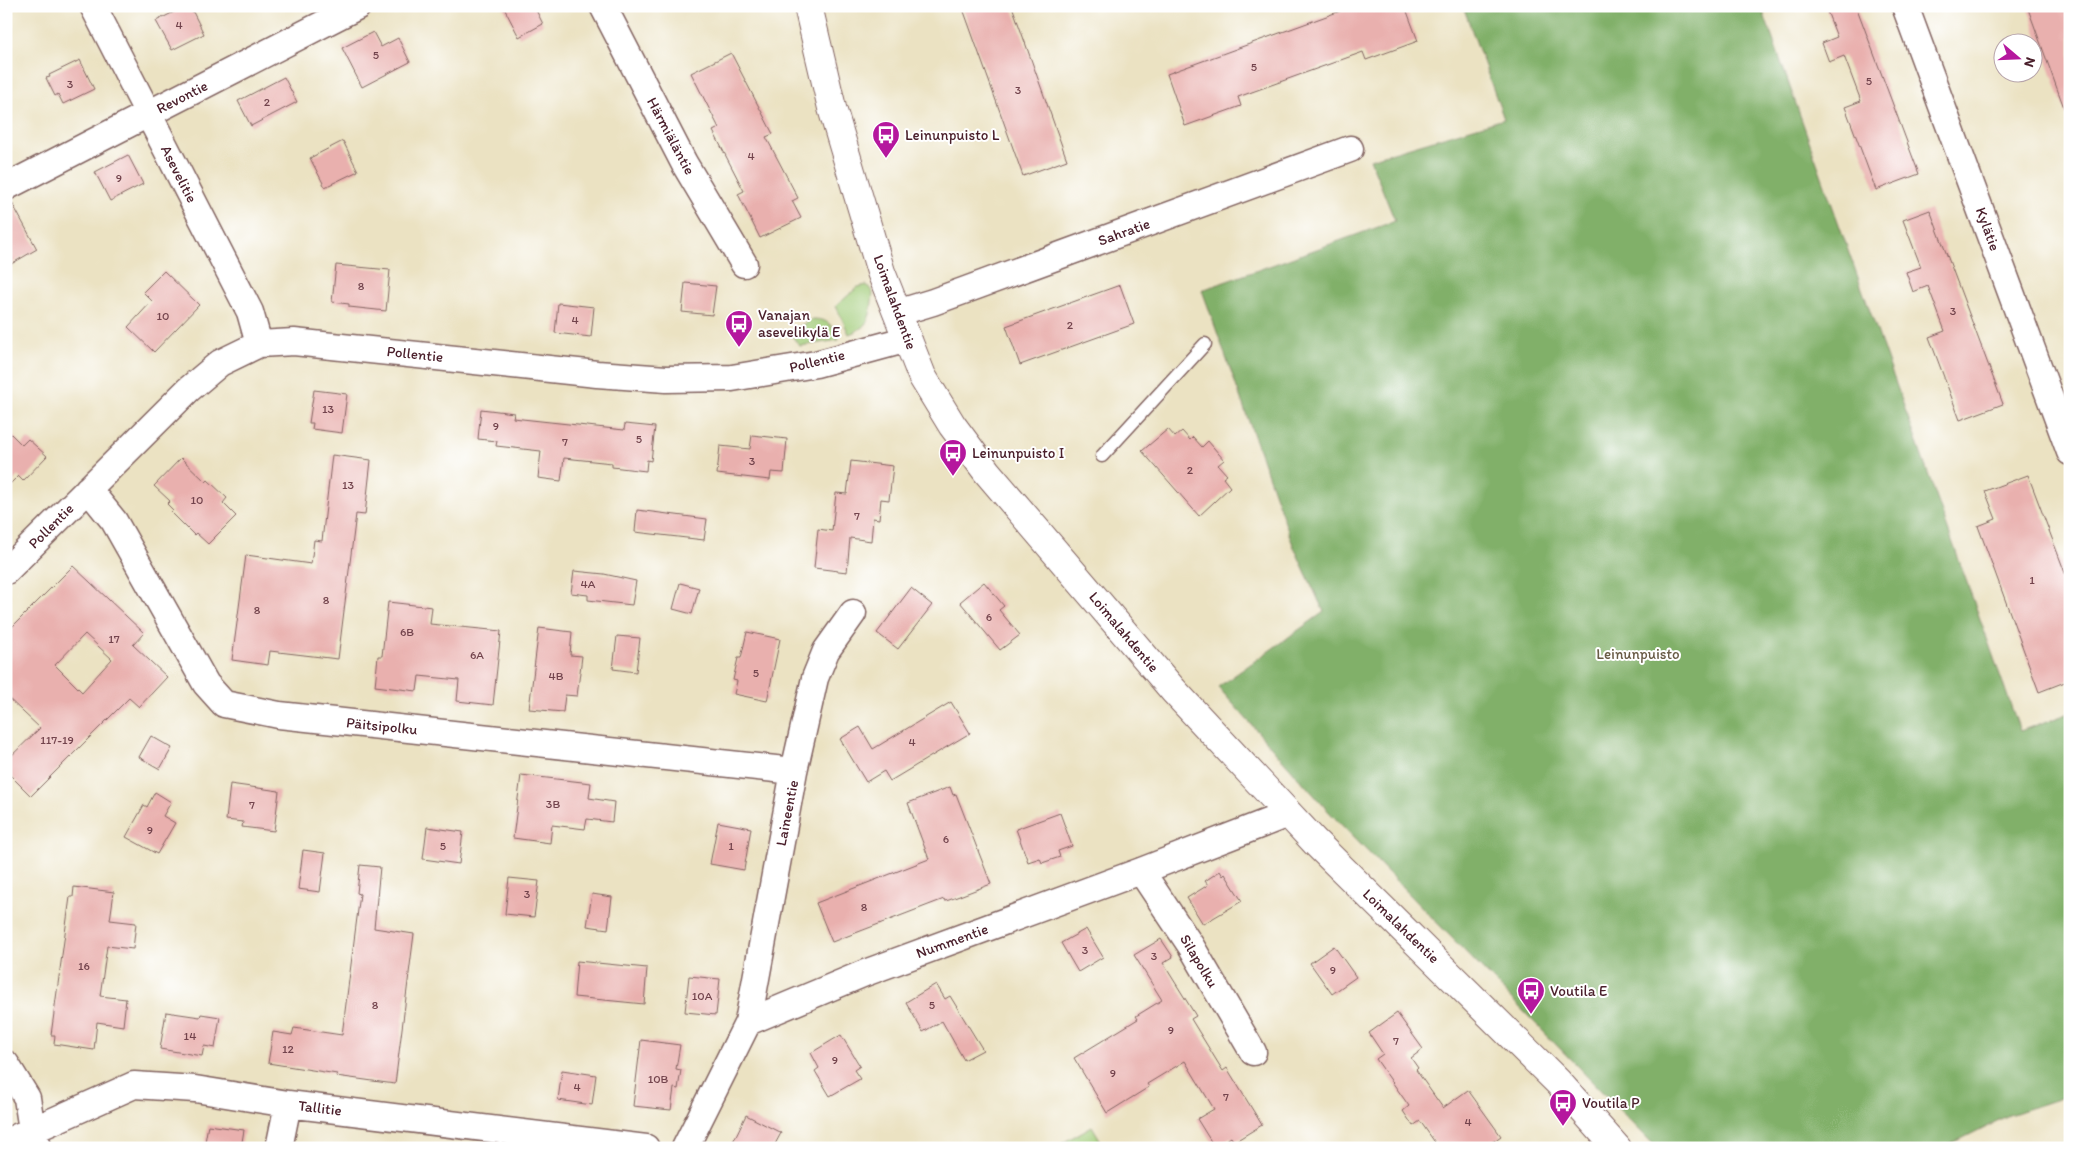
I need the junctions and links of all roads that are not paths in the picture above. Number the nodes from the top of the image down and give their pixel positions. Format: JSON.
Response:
{"nodes":[{"id":1,"x":93,"y":6,"type":"edge"},
{"id":2,"x":358,"y":6,"type":"edge"},
{"id":3,"x":603,"y":6,"type":"edge"},
{"id":4,"x":808,"y":6,"type":"edge"},
{"id":5,"x":1905,"y":6,"type":"edge"},
{"id":6,"x":149,"y":115,"type":"junction"},
{"id":7,"x":1350,"y":149,"type":"dead end"},
{"id":8,"x":6,"y":187,"type":"edge"},
{"id":9,"x":744,"y":264,"type":"dead end"},
{"id":10,"x":898,"y":313,"type":"junction"},
{"id":11,"x":908,"y":339,"type":"junction"},
{"id":12,"x":259,"y":344,"type":"junction"},
{"id":13,"x":1205,"y":344,"type":"dead end"},
{"id":14,"x":2070,"y":452,"type":"edge"},
{"id":15,"x":1102,"y":456,"type":"dead end"},
{"id":16,"x":88,"y":489,"type":"junction"},
{"id":17,"x":6,"y":571,"type":"edge"},
{"id":18,"x":853,"y":613,"type":"dead end"},
{"id":19,"x":794,"y":772,"type":"junction"},
{"id":20,"x":1288,"y":814,"type":"junction"},
{"id":21,"x":1141,"y":871,"type":"junction"},
{"id":22,"x":748,"y":1022,"type":"junction"},
{"id":23,"x":1253,"y":1052,"type":"dead end"},
{"id":24,"x":6,"y":1064,"type":"edge"},
{"id":25,"x":288,"y":1104,"type":"junction"},
{"id":26,"x":36,"y":1139,"type":"edge"},
{"id":27,"x":6,"y":1142,"type":"edge"},
{"id":28,"x":279,"y":1148,"type":"edge"},
{"id":29,"x":646,"y":1148,"type":"edge"},
{"id":30,"x":685,"y":1148,"type":"edge"},
{"id":31,"x":1617,"y":1148,"type":"edge"}],
"edges":[{"from":1,"to":6,"type":"street","name":"Asevelitie"},
{"from":2,"to":6,"type":"street","name":"Revontie"},
{"from":3,"to":9,"type":"street","name":"Härmiäläntie"},
{"from":4,"to":10,"type":"street","name":"Loimalahdentie"},
{"from":5,"to":14,"type":"street","name":"Kylätie"},
{"from":6,"to":8,"type":"street","name":"Revontie"},
{"from":6,"to":12,"type":"street","name":"Asevelitie"},
{"from":7,"to":10,"type":"street","name":"Sahratie"},
{"from":10,"to":11,"type":"street","name":"Loimalahdentie"},
{"from":11,"to":12,"type":"street","name":"Pollentie"},
{"from":11,"to":20,"type":"street","name":"Loimalahdentie"},
{"from":12,"to":16,"type":"street","name":"Pollentie"},
{"from":13,"to":15,"type":"lane"},
{"from":16,"to":17,"type":"street","name":"Pollentie"},
{"from":16,"to":19,"type":"street","name":"Päitsipolku"},
{"from":18,"to":19,"type":"street","name":"Laineentie"},
{"from":19,"to":22,"type":"street","name":"Laineentie"},
{"from":20,"to":21,"type":"street","name":"Nummentie"},
{"from":20,"to":31,"type":"street","name":"Loimalahdentie"},
{"from":21,"to":22,"type":"street","name":"Nummentie"},
{"from":21,"to":23,"type":"street","name":"Silapolku"},
{"from":22,"to":30,"type":"street"},
{"from":24,"to":26,"type":"street"},
{"from":25,"to":26,"type":"street","name":"Tallitie"},
{"from":25,"to":28,"type":"street"},
{"from":25,"to":29,"type":"street","name":"Tallitie"},
{"from":26,"to":27,"type":"street","name":"Tallitie"}]}
